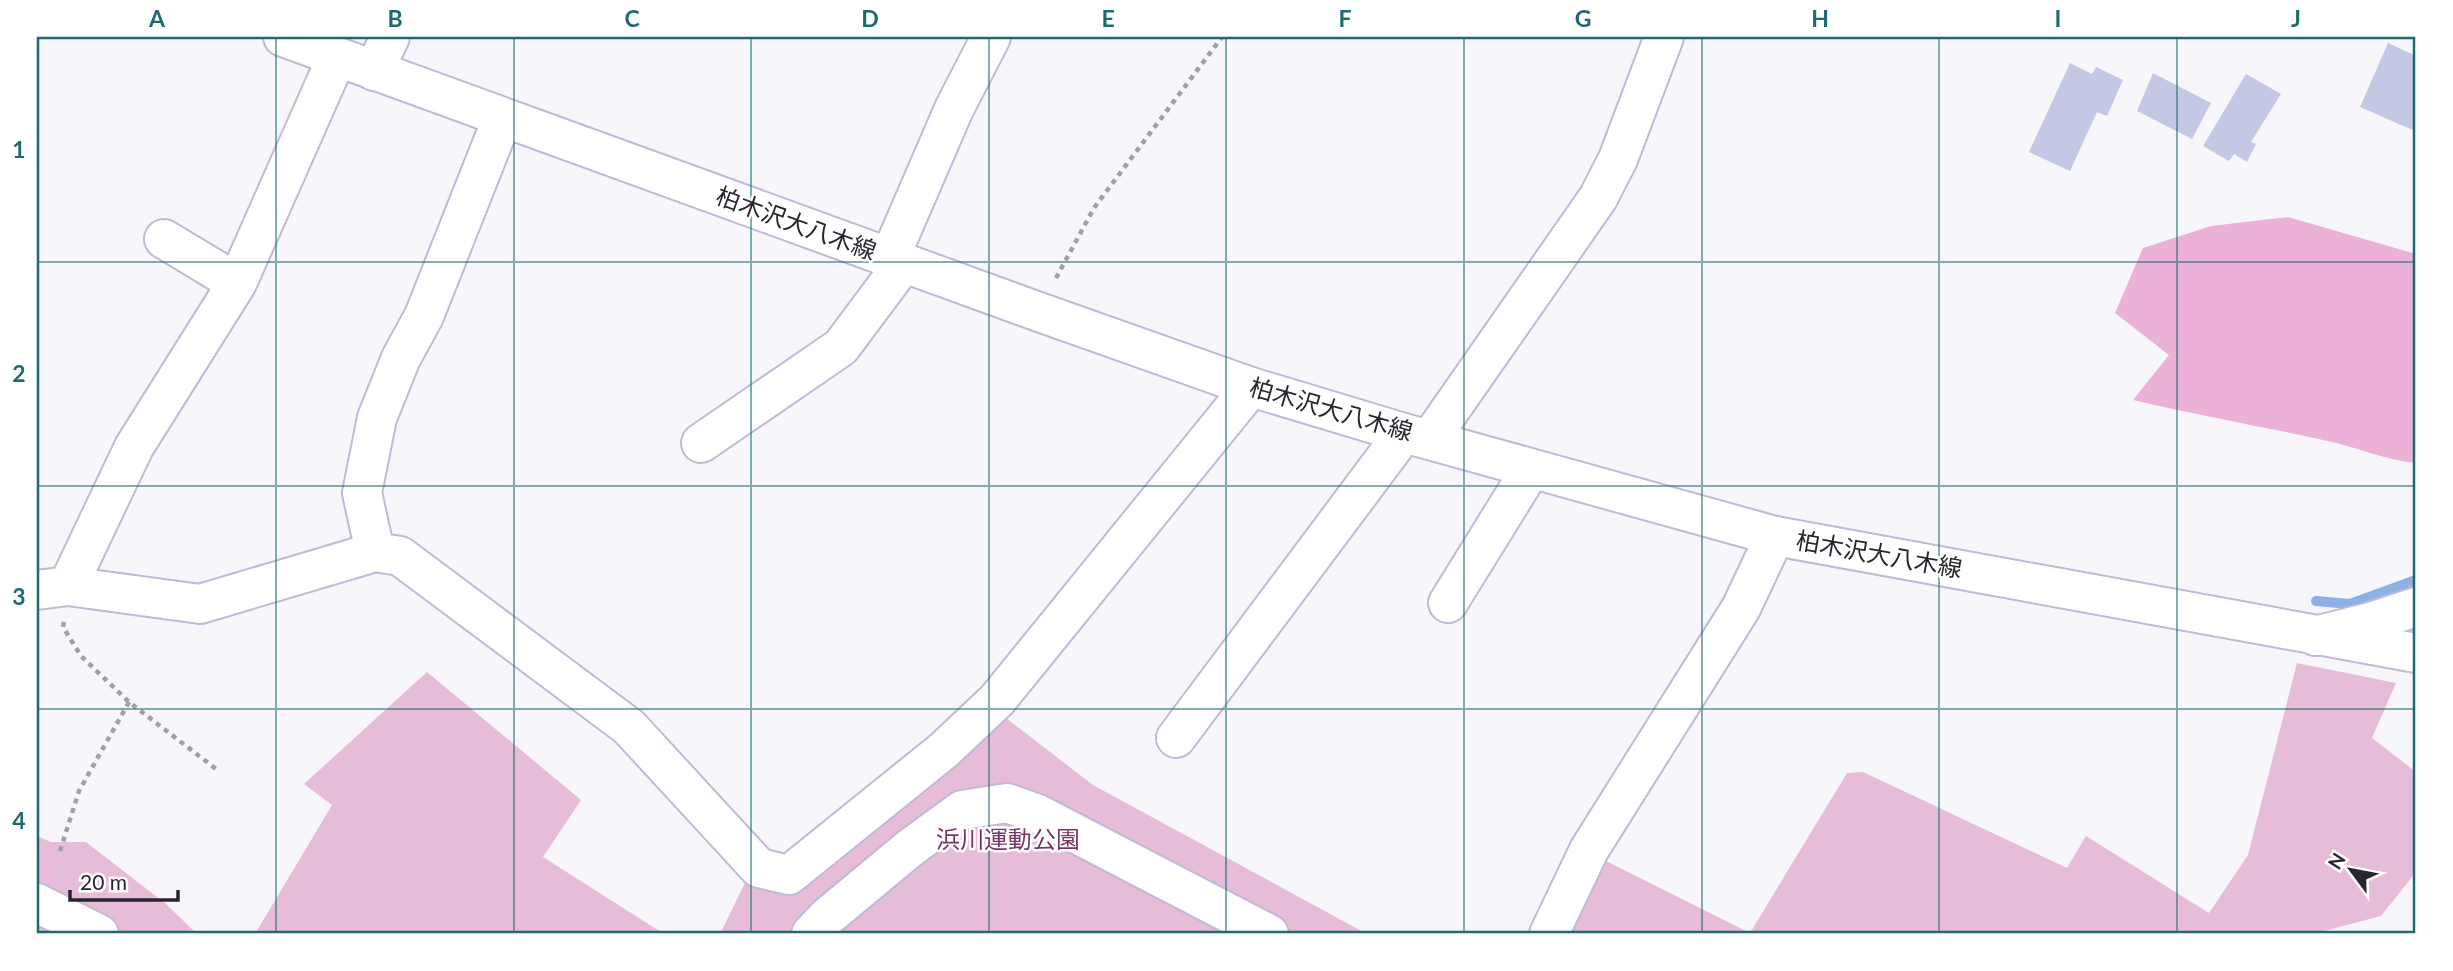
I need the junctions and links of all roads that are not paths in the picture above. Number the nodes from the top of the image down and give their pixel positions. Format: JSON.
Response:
{"nodes":[{"id":1,"x":283,"y":37,"type":"edge"},
{"id":2,"x":390,"y":37,"type":"edge"},
{"id":3,"x":991,"y":37,"type":"edge"},
{"id":4,"x":1664,"y":37,"type":"edge"},
{"id":5,"x":337,"y":57,"type":"junction"},
{"id":6,"x":374,"y":71,"type":"junction"},
{"id":7,"x":502,"y":119,"type":"junction"},
{"id":8,"x":164,"y":239,"type":"dead end"},
{"id":9,"x":897,"y":260,"type":"junction"},
{"id":10,"x":237,"y":283,"type":"junction"},
{"id":11,"x":1251,"y":387,"type":"junction"},
{"id":12,"x":1417,"y":436,"type":"junction"},
{"id":13,"x":701,"y":443,"type":"dead end"},
{"id":14,"x":1531,"y":469,"type":"junction"},
{"id":15,"x":1775,"y":536,"type":"junction"},
{"id":16,"x":375,"y":552,"type":"junction"},
{"id":17,"x":52,"y":588,"type":"edge"},
{"id":18,"x":1448,"y":603,"type":"dead end"},
{"id":19,"x":2416,"y":607,"type":"edge"},
{"id":20,"x":2315,"y":636,"type":"junction"},
{"id":21,"x":2416,"y":653,"type":"edge"},
{"id":22,"x":1175,"y":738,"type":"dead end"},
{"id":23,"x":37,"y":903,"type":"edge"},
{"id":24,"x":99,"y":934,"type":"edge"},
{"id":25,"x":811,"y":934,"type":"edge"},
{"id":26,"x":1269,"y":934,"type":"edge"},
{"id":27,"x":1549,"y":934,"type":"edge"}],
"edges":[{"from":1,"to":5,"type":"street","name":"柏木沢大八木線"},
{"from":2,"to":6,"type":"street"},
{"from":3,"to":9,"type":"street"},
{"from":4,"to":12,"type":"street"},
{"from":5,"to":6,"type":"street","name":"柏木沢大八木線"},
{"from":5,"to":10,"type":"street"},
{"from":6,"to":7,"type":"street","name":"柏木沢大八木線"},
{"from":7,"to":9,"type":"street","name":"柏木沢大八木線"},
{"from":7,"to":16,"type":"street"},
{"from":8,"to":10,"type":"street"},
{"from":9,"to":11,"type":"street","name":"柏木沢大八木線"},
{"from":9,"to":13,"type":"street"},
{"from":10,"to":17,"type":"street"},
{"from":11,"to":12,"type":"street","name":"柏木沢大八木線"},
{"from":11,"to":16,"type":"street"},
{"from":12,"to":14,"type":"street","name":"柏木沢大八木線"},
{"from":12,"to":22,"type":"street"},
{"from":14,"to":15,"type":"street","name":"柏木沢大八木線"},
{"from":14,"to":18,"type":"street"},
{"from":15,"to":20,"type":"street","name":"柏木沢大八木線"},
{"from":15,"to":27,"type":"street"},
{"from":16,"to":17,"type":"street"},
{"from":19,"to":20,"type":"street"},
{"from":20,"to":21,"type":"street","name":"柏木沢大八木線"},
{"from":23,"to":24,"type":"street"},
{"from":25,"to":26,"type":"street"}]}
